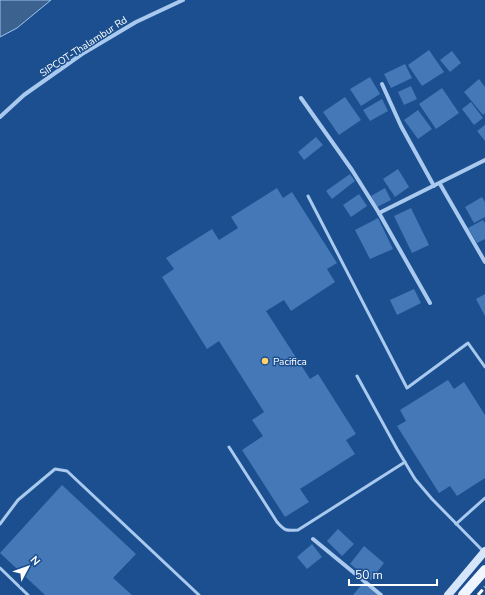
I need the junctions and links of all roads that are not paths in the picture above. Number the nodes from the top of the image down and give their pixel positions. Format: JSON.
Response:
{"nodes":[{"id":1,"x":183,"y":0,"type":"edge"},
{"id":2,"x":382,"y":84,"type":"dead end"},
{"id":3,"x":302,"y":98,"type":"dead end"},
{"id":4,"x":0,"y":117,"type":"edge"},
{"id":5,"x":485,"y":160,"type":"edge"},
{"id":6,"x":440,"y":184,"type":"junction"},
{"id":7,"x":434,"y":186,"type":"junction"},
{"id":8,"x":308,"y":196,"type":"dead end"},
{"id":9,"x":379,"y":213,"type":"junction"},
{"id":10,"x":485,"y":262,"type":"edge"},
{"id":11,"x":430,"y":303,"type":"dead end"},
{"id":12,"x":485,"y":367,"type":"edge"},
{"id":13,"x":357,"y":376,"type":"dead end"},
{"id":14,"x":229,"y":446,"type":"dead end"},
{"id":15,"x":405,"y":462,"type":"junction"},
{"id":16,"x":485,"y":498,"type":"edge"},
{"id":17,"x":0,"y":524,"type":"edge"},
{"id":18,"x":456,"y":524,"type":"junction"},
{"id":19,"x":313,"y":539,"type":"dead end"},
{"id":20,"x":484,"y":552,"type":"edge"},
{"id":21,"x":0,"y":568,"type":"edge"},
{"id":22,"x":485,"y":570,"type":"edge"},
{"id":23,"x":28,"y":595,"type":"edge"},
{"id":24,"x":198,"y":595,"type":"edge"},
{"id":25,"x":381,"y":595,"type":"edge"},
{"id":26,"x":448,"y":595,"type":"edge"},
{"id":27,"x":463,"y":595,"type":"edge"}],
"edges":[{"from":1,"to":4,"type":"street","name":"SIPCOT-Thalambur Rd"},
{"from":2,"to":7,"type":"street"},
{"from":3,"to":9,"type":"street"},
{"from":5,"to":6,"type":"street"},
{"from":6,"to":7,"type":"street"},
{"from":6,"to":10,"type":"street"},
{"from":7,"to":9,"type":"street"},
{"from":8,"to":12,"type":"lane"},
{"from":9,"to":11,"type":"street"},
{"from":13,"to":15,"type":"lane"},
{"from":14,"to":15,"type":"lane"},
{"from":15,"to":18,"type":"lane"},
{"from":16,"to":18,"type":"lane"},
{"from":17,"to":24,"type":"lane"},
{"from":18,"to":20,"type":"lane"},
{"from":19,"to":25,"type":"street"},
{"from":20,"to":26,"type":"street"},
{"from":21,"to":23,"type":"lane"},
{"from":22,"to":27,"type":"main road"}]}
